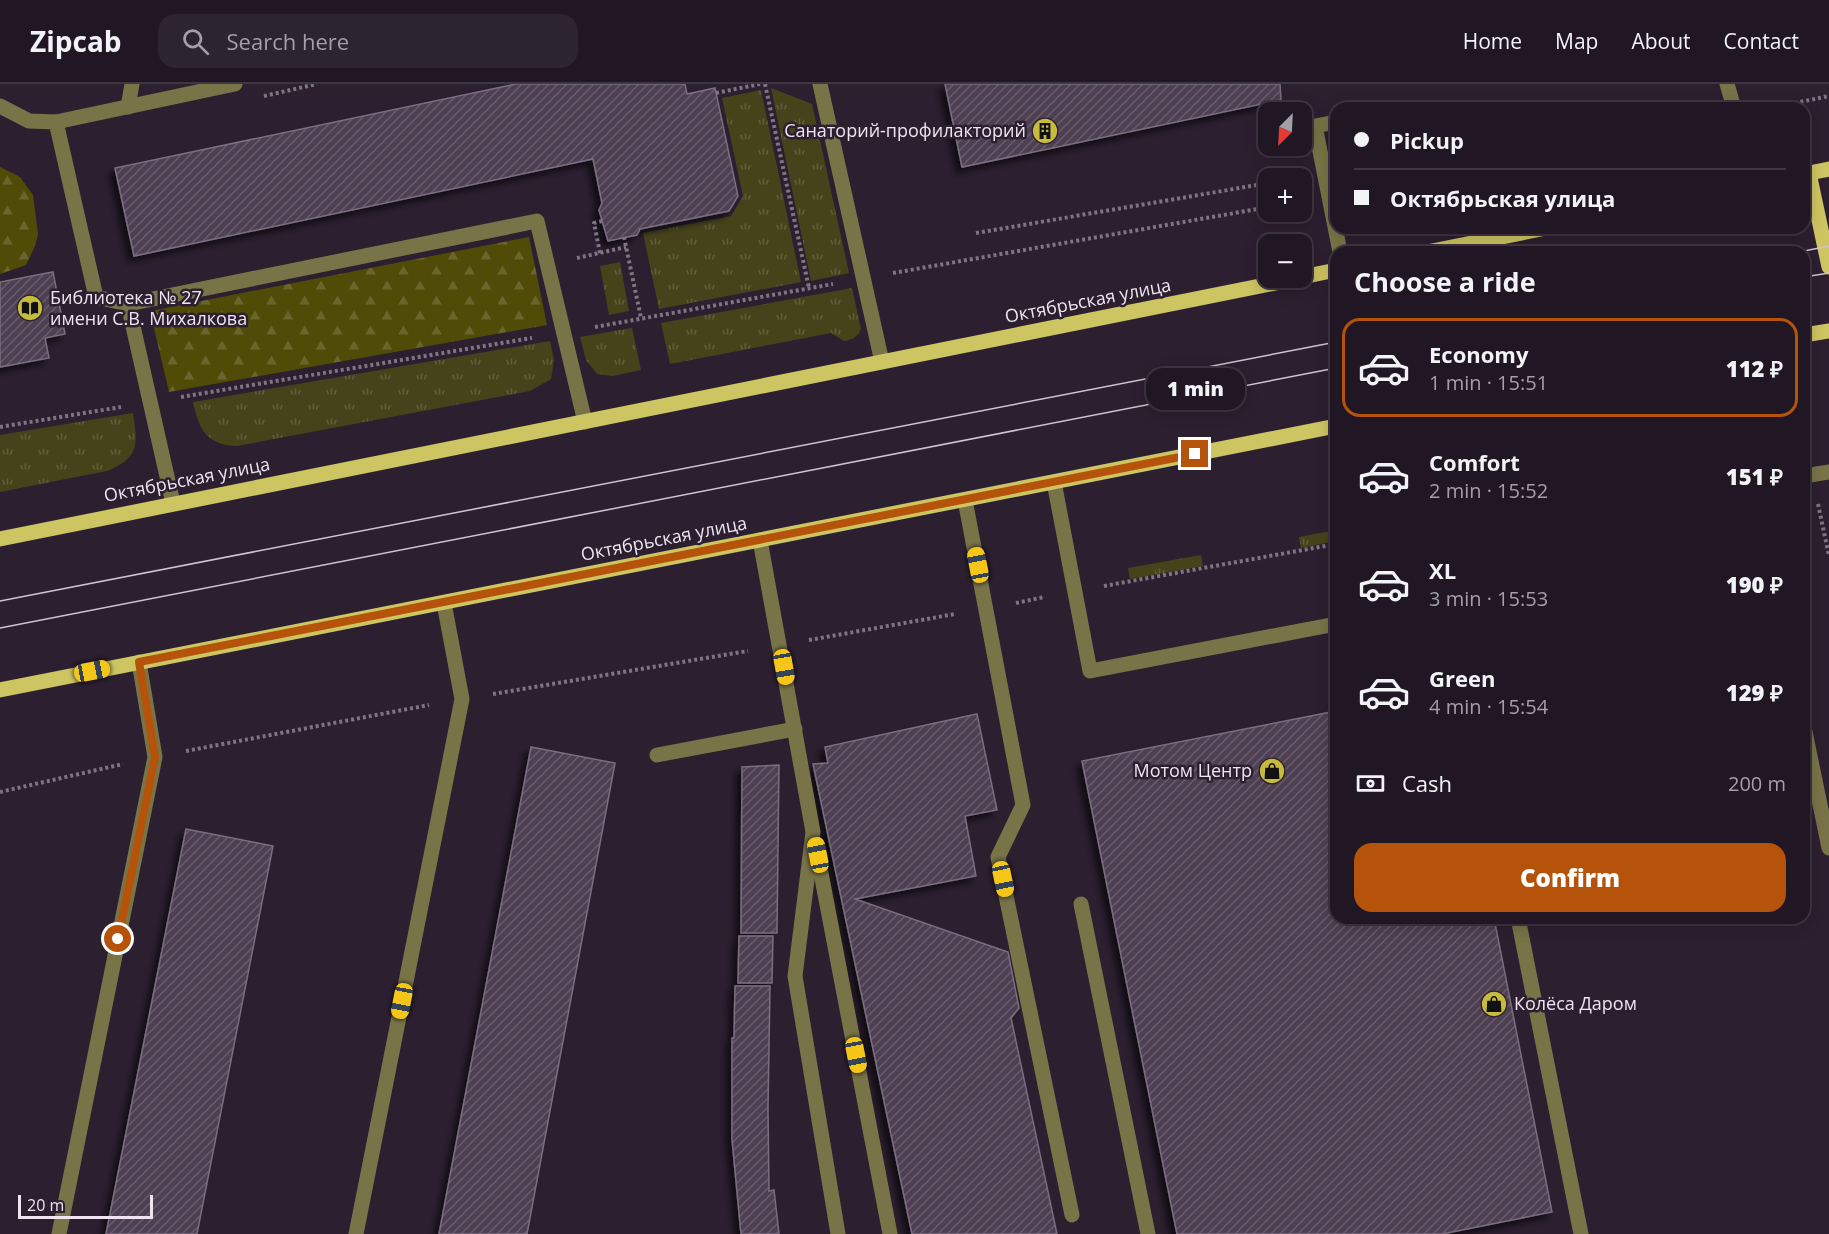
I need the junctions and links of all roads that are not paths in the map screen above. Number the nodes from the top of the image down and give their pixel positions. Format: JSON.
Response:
{"nodes":[{"id":1,"x":132,"y":84,"type":"edge"},
{"id":2,"x":235,"y":84,"type":"edge"},
{"id":3,"x":820,"y":84,"type":"edge"},
{"id":4,"x":1726,"y":84,"type":"edge"},
{"id":5,"x":1732,"y":102,"type":"edge"},
{"id":6,"x":0,"y":106,"type":"edge"},
{"id":7,"x":128,"y":107,"type":"junction"},
{"id":8,"x":56,"y":122,"type":"junction"},
{"id":9,"x":1330,"y":123,"type":"edge"},
{"id":10,"x":1829,"y":169,"type":"edge"},
{"id":11,"x":1810,"y":172,"type":"edge"},
{"id":12,"x":1810,"y":186,"type":"edge"},
{"id":13,"x":1330,"y":202,"type":"edge"},
{"id":14,"x":1516,"y":234,"type":"edge"},
{"id":15,"x":1457,"y":246,"type":"edge"},
{"id":16,"x":1829,"y":267,"type":"edge"},
{"id":17,"x":1330,"y":271,"type":"edge"},
{"id":18,"x":1312,"y":275,"type":"edge"},
{"id":19,"x":1258,"y":286,"type":"edge"},
{"id":20,"x":128,"y":304,"type":"junction"},
{"id":21,"x":1829,"y":331,"type":"edge"},
{"id":22,"x":1810,"y":334,"type":"edge"},
{"id":23,"x":882,"y":362,"type":"junction"},
{"id":24,"x":585,"y":422,"type":"junction"},
{"id":25,"x":1330,"y":427,"type":"edge"},
{"id":26,"x":1829,"y":472,"type":"edge"},
{"id":27,"x":1810,"y":475,"type":"edge"},
{"id":28,"x":1054,"y":482,"type":"junction"},
{"id":29,"x":965,"y":500,"type":"junction"},
{"id":30,"x":173,"y":503,"type":"junction"},
{"id":31,"x":0,"y":539,"type":"edge"},
{"id":32,"x":760,"y":540,"type":"junction"},
{"id":33,"x":444,"y":603,"type":"junction"},
{"id":34,"x":1330,"y":625,"type":"edge"},
{"id":35,"x":139,"y":662,"type":"junction"},
{"id":36,"x":0,"y":690,"type":"edge"},
{"id":37,"x":795,"y":729,"type":"junction"},
{"id":38,"x":657,"y":755,"type":"dead end"},
{"id":39,"x":1810,"y":756,"type":"edge"},
{"id":40,"x":813,"y":832,"type":"junction"},
{"id":41,"x":1829,"y":848,"type":"edge"},
{"id":42,"x":1081,"y":904,"type":"dead end"},
{"id":43,"x":1519,"y":924,"type":"edge"},
{"id":44,"x":1072,"y":1215,"type":"dead end"},
{"id":45,"x":59,"y":1234,"type":"edge"},
{"id":46,"x":356,"y":1234,"type":"edge"},
{"id":47,"x":838,"y":1234,"type":"edge"},
{"id":48,"x":890,"y":1234,"type":"edge"},
{"id":49,"x":1148,"y":1234,"type":"edge"},
{"id":50,"x":1581,"y":1234,"type":"edge"}],
"edges":[{"from":1,"to":7,"type":"lane"},
{"from":2,"to":7,"type":"lane"},
{"from":3,"to":23,"type":"lane"},
{"from":4,"to":5,"type":"lane"},
{"from":6,"to":8,"type":"lane"},
{"from":7,"to":8,"type":"lane"},
{"from":8,"to":20,"type":"lane"},
{"from":9,"to":13,"type":"lane"},
{"from":10,"to":11,"type":"main road"},
{"from":12,"to":16,"type":"main road"},
{"from":14,"to":15,"type":"main road"},
{"from":17,"to":18,"type":"main road","name":"Октябрьская улица"},
{"from":19,"to":23,"type":"main road","name":"Октябрьская улица"},
{"from":20,"to":24,"type":"lane"},
{"from":20,"to":30,"type":"lane"},
{"from":21,"to":22,"type":"main road"},
{"from":23,"to":24,"type":"main road","name":"Октябрьская улица"},
{"from":24,"to":30,"type":"main road","name":"Октябрьская улица"},
{"from":25,"to":28,"type":"main road","name":"Октябрьская улица"},
{"from":26,"to":27,"type":"lane"},
{"from":28,"to":29,"type":"main road","name":"Октябрьская улица"},
{"from":28,"to":34,"type":"lane"},
{"from":29,"to":32,"type":"main road","name":"Октябрьская улица"},
{"from":29,"to":44,"type":"lane"},
{"from":30,"to":31,"type":"main road","name":"Октябрьская улица"},
{"from":32,"to":33,"type":"main road","name":"Октябрьская улица"},
{"from":32,"to":37,"type":"lane"},
{"from":33,"to":35,"type":"main road","name":"Октябрьская улица"},
{"from":33,"to":46,"type":"lane"},
{"from":35,"to":36,"type":"main road","name":"Октябрьская улица"},
{"from":35,"to":45,"type":"lane"},
{"from":37,"to":38,"type":"lane"},
{"from":37,"to":40,"type":"lane"},
{"from":39,"to":41,"type":"lane"},
{"from":40,"to":47,"type":"lane"},
{"from":40,"to":48,"type":"lane"},
{"from":42,"to":49,"type":"lane"},
{"from":43,"to":50,"type":"lane"}]}
